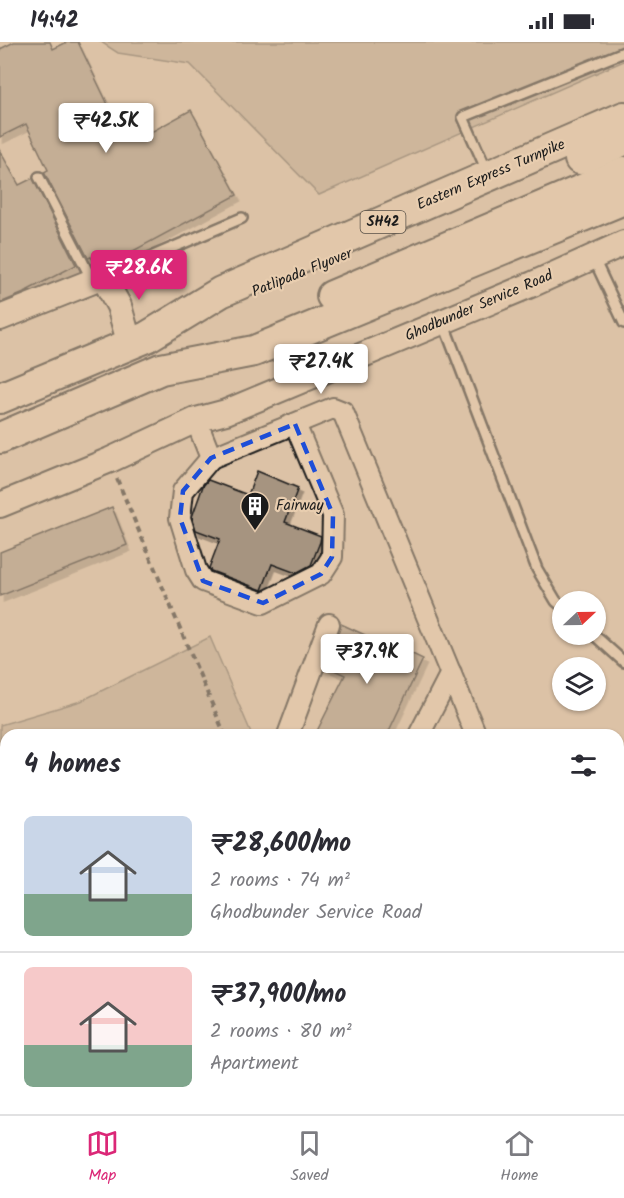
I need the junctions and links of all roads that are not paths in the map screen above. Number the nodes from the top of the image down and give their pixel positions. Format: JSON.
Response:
{"nodes":[{"id":1,"x":624,"y":52,"type":"edge"},
{"id":2,"x":624,"y":117,"type":"edge"},
{"id":3,"x":624,"y":140,"type":"edge"},
{"id":4,"x":624,"y":172,"type":"edge"},
{"id":5,"x":489,"y":176,"type":"junction"},
{"id":6,"x":39,"y":177,"type":"dead end"},
{"id":7,"x":624,"y":199,"type":"edge"},
{"id":8,"x":242,"y":218,"type":"dead end"},
{"id":9,"x":624,"y":243,"type":"edge"},
{"id":10,"x":593,"y":257,"type":"junction"},
{"id":11,"x":98,"y":279,"type":"junction"},
{"id":12,"x":0,"y":318,"type":"edge"},
{"id":13,"x":443,"y":322,"type":"junction"},
{"id":14,"x":624,"y":323,"type":"edge"},
{"id":15,"x":138,"y":341,"type":"junction"},
{"id":16,"x":161,"y":369,"type":"junction"},
{"id":17,"x":0,"y":398,"type":"edge"},
{"id":18,"x":196,"y":420,"type":"junction"},
{"id":19,"x":296,"y":424,"type":"junction"},
{"id":20,"x":0,"y":438,"type":"edge"},
{"id":21,"x":211,"y":458,"type":"junction"},
{"id":22,"x":0,"y":506,"type":"edge"},
{"id":23,"x":552,"y":594,"type":"edge"},
{"id":24,"x":329,"y":624,"type":"dead end"},
{"id":25,"x":605,"y":645,"type":"edge"},
{"id":26,"x":624,"y":662,"type":"edge"},
{"id":27,"x":450,"y":673,"type":"junction"},
{"id":28,"x":290,"y":729,"type":"edge"},
{"id":29,"x":422,"y":729,"type":"edge"},
{"id":30,"x":473,"y":729,"type":"edge"}],
"edges":[{"from":1,"to":5,"type":"lane"},
{"from":2,"to":5,"type":"main road","name":"Eastern Express Turnpike","number":"SH42"},
{"from":3,"to":15,"type":"main road","name":"Patlipada Flyover"},
{"from":4,"to":16,"type":"main road"},
{"from":5,"to":15,"type":"main road","name":"Eastern Express Turnpike","number":"SH42"},
{"from":6,"to":11,"type":"lane"},
{"from":7,"to":16,"type":"main road"},
{"from":8,"to":11,"type":"lane"},
{"from":9,"to":10,"type":"street","name":"Ghodbunder Service Road"},
{"from":10,"to":13,"type":"street","name":"Ghodbunder Service Road"},
{"from":10,"to":14,"type":"lane"},
{"from":11,"to":12,"type":"street"},
{"from":11,"to":15,"type":"street"},
{"from":13,"to":18,"type":"street","name":"Ghodbunder Service Road"},
{"from":13,"to":23,"type":"lane"},
{"from":15,"to":17,"type":"main road","name":"Eastern Express Turnpike","number":"SH42"},
{"from":16,"to":20,"type":"main road"},
{"from":18,"to":21,"type":"street"},
{"from":18,"to":22,"type":"street","name":"Ghodbunder Service Road"},
{"from":19,"to":21,"type":"street"},
{"from":19,"to":21,"type":"street"},
{"from":19,"to":27,"type":"street"},
{"from":24,"to":28,"type":"street"},
{"from":25,"to":26,"type":"lane"},
{"from":27,"to":29,"type":"street"},
{"from":27,"to":30,"type":"street"}]}
